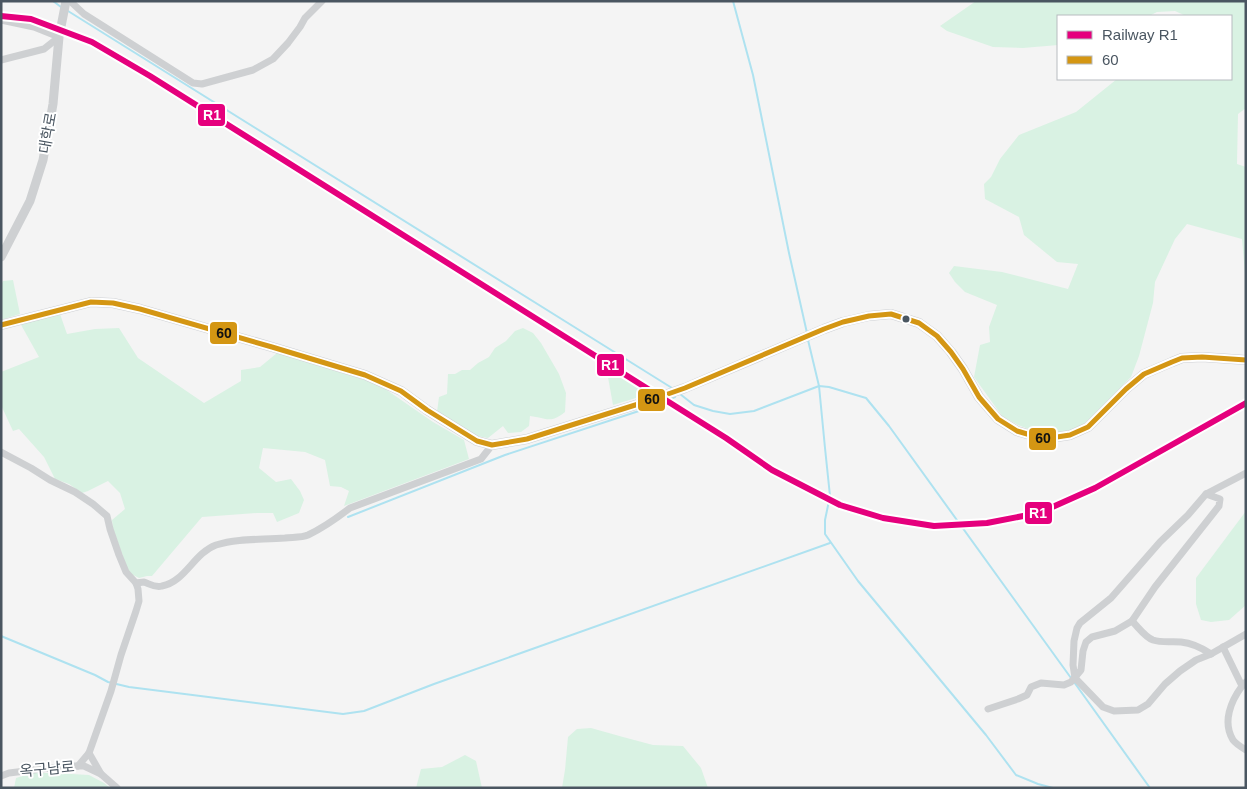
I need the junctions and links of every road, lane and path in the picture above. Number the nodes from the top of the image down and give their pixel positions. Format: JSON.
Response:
{"nodes":[{"id":1,"x":66,"y":1,"type":"edge"},
{"id":2,"x":70,"y":1,"type":"edge"},
{"id":3,"x":322,"y":1,"type":"edge"},
{"id":4,"x":1,"y":20,"type":"edge"},
{"id":5,"x":59,"y":37,"type":"junction"},
{"id":6,"x":1,"y":60,"type":"edge"},
{"id":7,"x":1,"y":257,"type":"edge"},
{"id":8,"x":1,"y":325,"type":"edge"},
{"id":9,"x":1246,"y":360,"type":"edge"},
{"id":10,"x":492,"y":445,"type":"junction"},
{"id":11,"x":1,"y":452,"type":"edge"},
{"id":12,"x":1246,"y":473,"type":"edge"},
{"id":13,"x":1206,"y":494,"type":"junction"},
{"id":14,"x":136,"y":583,"type":"junction"},
{"id":15,"x":150,"y":585,"type":"junction"},
{"id":16,"x":138,"y":601,"type":"junction"},
{"id":17,"x":1132,"y":622,"type":"junction"},
{"id":18,"x":1246,"y":634,"type":"edge"},
{"id":19,"x":1223,"y":647,"type":"junction"},
{"id":20,"x":1211,"y":654,"type":"junction"},
{"id":21,"x":1073,"y":680,"type":"junction"},
{"id":22,"x":1244,"y":684,"type":"edge"},
{"id":23,"x":988,"y":709,"type":"dead end"},
{"id":24,"x":1246,"y":750,"type":"edge"},
{"id":25,"x":89,"y":753,"type":"junction"},
{"id":26,"x":78,"y":766,"type":"junction"},
{"id":27,"x":101,"y":774,"type":"junction"},
{"id":28,"x":1,"y":776,"type":"edge"},
{"id":29,"x":117,"y":788,"type":"edge"}],
"edges":[{"from":1,"to":5,"type":"street","name":"대학로"},
{"from":2,"to":3,"type":"street"},
{"from":4,"to":5,"type":"street"},
{"from":5,"to":6,"type":"street"},
{"from":5,"to":7,"type":"street","name":"대학로"},
{"from":8,"to":10,"type":"main road"},
{"from":9,"to":10,"type":"main road"},
{"from":10,"to":15,"type":"street"},
{"from":11,"to":14,"type":"street"},
{"from":12,"to":13,"type":"street"},
{"from":13,"to":17,"type":"street"},
{"from":13,"to":21,"type":"street"},
{"from":14,"to":15,"type":"street"},
{"from":14,"to":16,"type":"street"},
{"from":15,"to":16,"type":"street"},
{"from":16,"to":25,"type":"street"},
{"from":17,"to":20,"type":"street"},
{"from":17,"to":21,"type":"street"},
{"from":18,"to":19,"type":"street"},
{"from":19,"to":20,"type":"street"},
{"from":19,"to":22,"type":"street"},
{"from":20,"to":21,"type":"street"},
{"from":21,"to":23,"type":"street"},
{"from":22,"to":24,"type":"street"},
{"from":25,"to":26,"type":"street"},
{"from":25,"to":27,"type":"street"},
{"from":26,"to":27,"type":"street","name":"옥구남로"},
{"from":26,"to":28,"type":"street","name":"옥구남로"},
{"from":27,"to":29,"type":"street","name":"옥구남로"}]}
